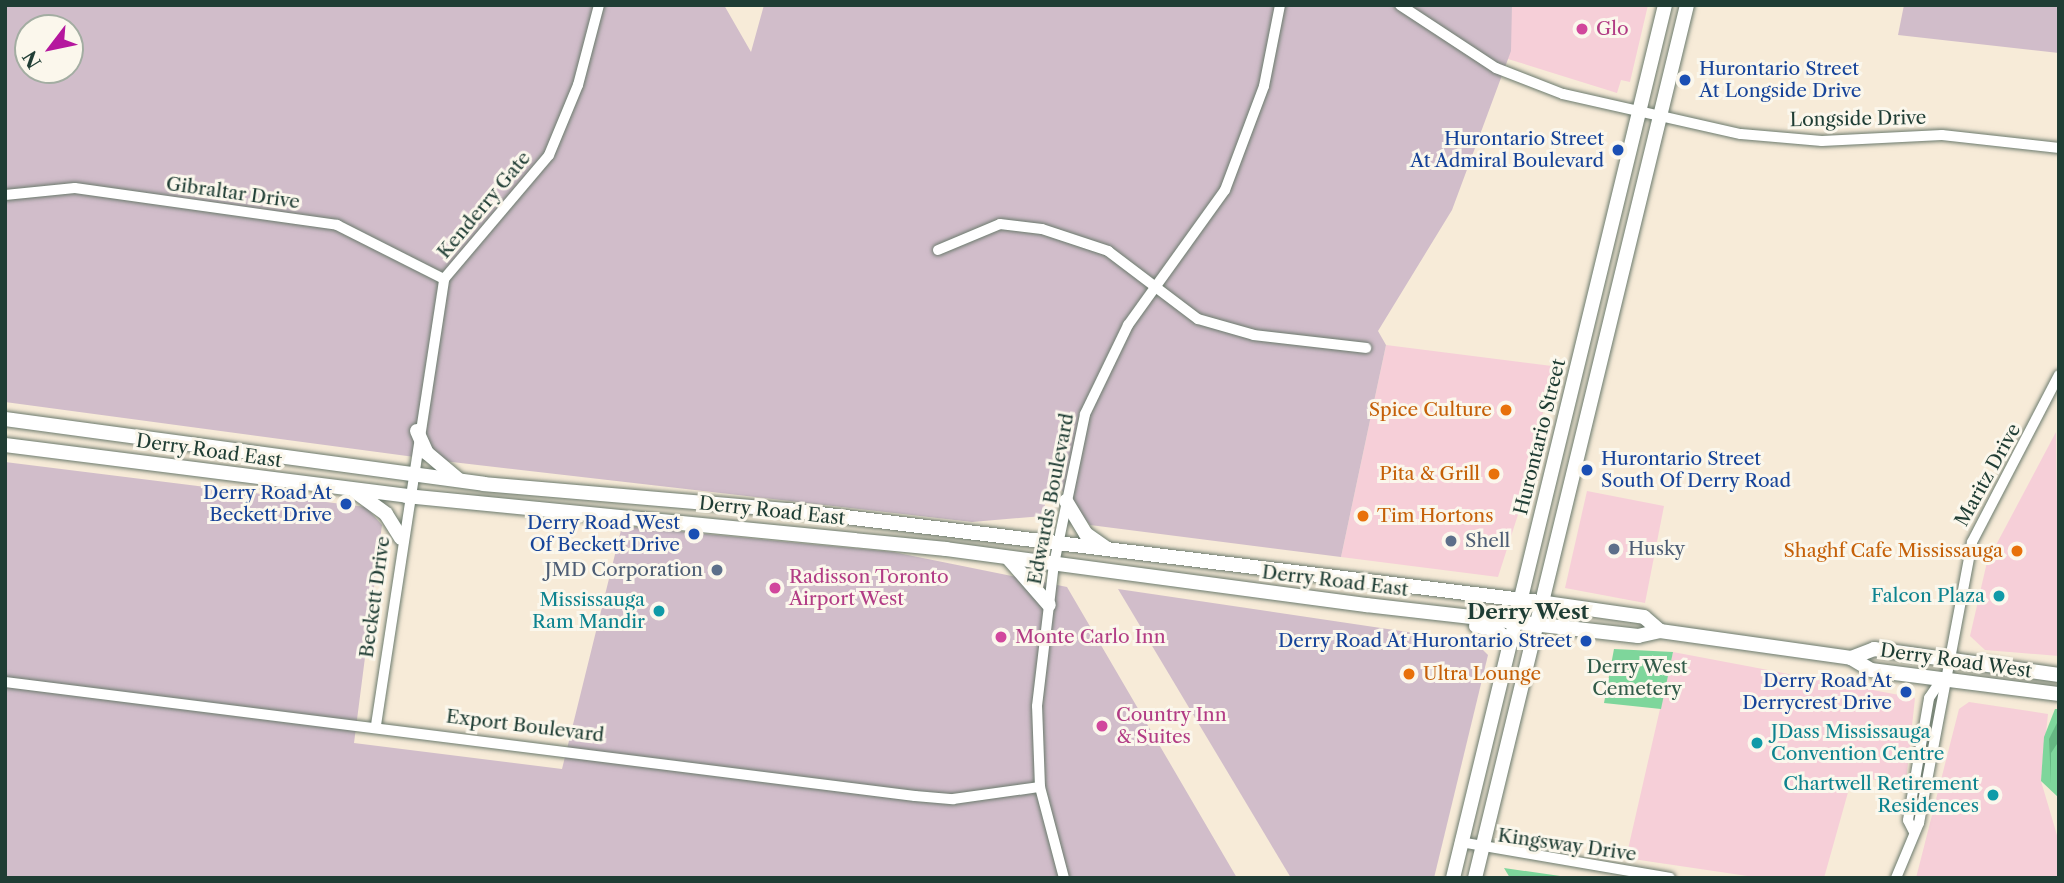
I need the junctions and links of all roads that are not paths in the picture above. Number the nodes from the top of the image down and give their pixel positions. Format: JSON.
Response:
{"nodes":[{"id":1,"x":599,"y":5,"type":"edge"},
{"id":2,"x":1280,"y":5,"type":"edge"},
{"id":3,"x":1400,"y":5,"type":"edge"},
{"id":4,"x":1665,"y":5,"type":"edge"},
{"id":5,"x":1687,"y":5,"type":"edge"},
{"id":6,"x":1639,"y":110,"type":"junction"},
{"id":7,"x":1660,"y":114,"type":"junction"},
{"id":8,"x":2059,"y":148,"type":"edge"},
{"id":9,"x":5,"y":195,"type":"edge"},
{"id":10,"x":938,"y":250,"type":"dead end"},
{"id":11,"x":444,"y":279,"type":"junction"},
{"id":12,"x":1156,"y":287,"type":"junction"},
{"id":13,"x":1366,"y":348,"type":"dead end"},
{"id":14,"x":2059,"y":375,"type":"edge"},
{"id":15,"x":5,"y":419,"type":"edge"},
{"id":16,"x":417,"y":431,"type":"junction"},
{"id":17,"x":5,"y":444,"type":"edge"},
{"id":18,"x":409,"y":474,"type":"junction"},
{"id":19,"x":460,"y":481,"type":"junction"},
{"id":20,"x":523,"y":488,"type":"junction"},
{"id":21,"x":352,"y":489,"type":"junction"},
{"id":22,"x":590,"y":494,"type":"junction"},
{"id":23,"x":406,"y":496,"type":"junction"},
{"id":24,"x":1066,"y":501,"type":"junction"},
{"id":25,"x":522,"y":508,"type":"junction"},
{"id":26,"x":589,"y":514,"type":"junction"},
{"id":27,"x":896,"y":524,"type":"junction"},
{"id":28,"x":948,"y":531,"type":"junction"},
{"id":29,"x":401,"y":538,"type":"junction"},
{"id":30,"x":893,"y":543,"type":"junction"},
{"id":31,"x":1057,"y":543,"type":"junction"},
{"id":32,"x":946,"y":549,"type":"junction"},
{"id":33,"x":1110,"y":550,"type":"junction"},
{"id":34,"x":1007,"y":557,"type":"junction"},
{"id":35,"x":1054,"y":564,"type":"junction"},
{"id":36,"x":1520,"y":600,"type":"junction"},
{"id":37,"x":1539,"y":602,"type":"junction"},
{"id":38,"x":1049,"y":605,"type":"junction"},
{"id":39,"x":1435,"y":613,"type":"junction"},
{"id":40,"x":1516,"y":622,"type":"junction"},
{"id":41,"x":1534,"y":623,"type":"junction"},
{"id":42,"x":1660,"y":631,"type":"junction"},
{"id":43,"x":1511,"y":643,"type":"junction"},
{"id":44,"x":1851,"y":658,"type":"junction"},
{"id":45,"x":1946,"y":659,"type":"junction"},
{"id":46,"x":2059,"y":675,"type":"edge"},
{"id":47,"x":1942,"y":679,"type":"junction"},
{"id":48,"x":5,"y":682,"type":"edge"},
{"id":49,"x":2059,"y":694,"type":"edge"},
{"id":50,"x":376,"y":725,"type":"junction"},
{"id":51,"x":1040,"y":787,"type":"junction"},
{"id":52,"x":1461,"y":842,"type":"junction"},
{"id":53,"x":1482,"y":850,"type":"junction"},
{"id":54,"x":1064,"y":878,"type":"edge"},
{"id":55,"x":1453,"y":878,"type":"edge"},
{"id":56,"x":1475,"y":878,"type":"edge"},
{"id":57,"x":1670,"y":878,"type":"edge"},
{"id":58,"x":1896,"y":878,"type":"edge"}],
"edges":[{"from":1,"to":11,"type":"street","name":"Kenderry Gate"},
{"from":2,"to":12,"type":"street","name":"Edwards Boulevard"},
{"from":3,"to":6,"type":"street","name":"Longside Drive"},
{"from":4,"to":6,"type":"main road","name":"Hurontario Street"},
{"from":5,"to":7,"type":"main road","name":"Hurontario Street"},
{"from":6,"to":7,"type":"street","name":"Longside Drive"},
{"from":6,"to":36,"type":"main road","name":"Hurontario Street"},
{"from":7,"to":8,"type":"street","name":"Longside Drive"},
{"from":7,"to":37,"type":"main road","name":"Hurontario Street"},
{"from":9,"to":11,"type":"street","name":"Gibraltar Drive"},
{"from":10,"to":12,"type":"street"},
{"from":11,"to":16,"type":"street","name":"Kenderry Gate"},
{"from":12,"to":13,"type":"street"},
{"from":12,"to":24,"type":"street","name":"Edwards Boulevard"},
{"from":14,"to":45,"type":"street","name":"Maritz Drive"},
{"from":15,"to":18,"type":"main road","name":"Derry Road East"},
{"from":16,"to":18,"type":"street","name":"Kenderry Gate"},
{"from":16,"to":19,"type":"main road"},
{"from":17,"to":21,"type":"main road","name":"Derry Road East"},
{"from":18,"to":19,"type":"main road","name":"Derry Road East"},
{"from":18,"to":23,"type":"street","name":"Beckett Drive"},
{"from":19,"to":20,"type":"main road","name":"Derry Road East"},
{"from":20,"to":22,"type":"main road","name":"Derry Road East"},
{"from":20,"to":25,"type":"main road"},
{"from":21,"to":23,"type":"main road","name":"Derry Road East"},
{"from":21,"to":29,"type":"main road"},
{"from":22,"to":26,"type":"main road"},
{"from":22,"to":27,"type":"main road","name":"Derry Road East"},
{"from":23,"to":25,"type":"main road","name":"Derry Road East"},
{"from":23,"to":29,"type":"street","name":"Beckett Drive"},
{"from":24,"to":31,"type":"street","name":"Edwards Boulevard"},
{"from":24,"to":33,"type":"main road"},
{"from":25,"to":26,"type":"main road","name":"Derry Road East"},
{"from":26,"to":30,"type":"main road","name":"Derry Road East"},
{"from":27,"to":28,"type":"main road","name":"Derry Road East"},
{"from":27,"to":30,"type":"main road"},
{"from":28,"to":31,"type":"main road","name":"Derry Road East"},
{"from":28,"to":32,"type":"main road"},
{"from":29,"to":50,"type":"street","name":"Beckett Drive"},
{"from":30,"to":32,"type":"main road","name":"Derry Road East"},
{"from":31,"to":33,"type":"main road","name":"Derry Road East"},
{"from":31,"to":35,"type":"street","name":"Edwards Boulevard"},
{"from":32,"to":34,"type":"main road","name":"Derry Road East"},
{"from":33,"to":36,"type":"main road","name":"Derry Road East"},
{"from":34,"to":35,"type":"main road","name":"Derry Road East"},
{"from":34,"to":38,"type":"main road"},
{"from":35,"to":38,"type":"street","name":"Edwards Boulevard"},
{"from":35,"to":39,"type":"main road","name":"Derry Road East"},
{"from":36,"to":37,"type":"main road","name":"Derry Road West"},
{"from":36,"to":40,"type":"main road","name":"Hurontario Street"},
{"from":37,"to":41,"type":"main road","name":"Hurontario Street"},
{"from":37,"to":42,"type":"main road","name":"Derry Road West"},
{"from":38,"to":51,"type":"street","name":"Edwards Boulevard"},
{"from":39,"to":40,"type":"main road","name":"Derry Road East"},
{"from":39,"to":43,"type":"main road"},
{"from":40,"to":41,"type":"main road","name":"Derry Road East"},
{"from":40,"to":43,"type":"main road","name":"Hurontario Street"},
{"from":41,"to":42,"type":"main road","name":"Derry Road West"},
{"from":41,"to":53,"type":"main road","name":"Hurontario Street"},
{"from":42,"to":44,"type":"main road","name":"Derry Road West"},
{"from":43,"to":52,"type":"main road","name":"Hurontario Street"},
{"from":44,"to":45,"type":"main road","name":"Derry Road West"},
{"from":44,"to":47,"type":"main road","name":"Derry Road West"},
{"from":45,"to":46,"type":"main road","name":"Derry Road West"},
{"from":45,"to":47,"type":"street","name":"Maritz Drive"},
{"from":47,"to":49,"type":"main road","name":"Derry Road West"},
{"from":47,"to":58,"type":"street","name":"Maritz Drive"},
{"from":48,"to":50,"type":"street","name":"Export Boulevard"},
{"from":50,"to":51,"type":"street","name":"Export Boulevard"},
{"from":51,"to":54,"type":"street","name":"Edwards Boulevard"},
{"from":52,"to":53,"type":"street","name":"Kingsway Drive"},
{"from":52,"to":55,"type":"main road","name":"Hurontario Street"},
{"from":53,"to":56,"type":"main road","name":"Hurontario Street"},
{"from":53,"to":57,"type":"street","name":"Kingsway Drive"}]}
